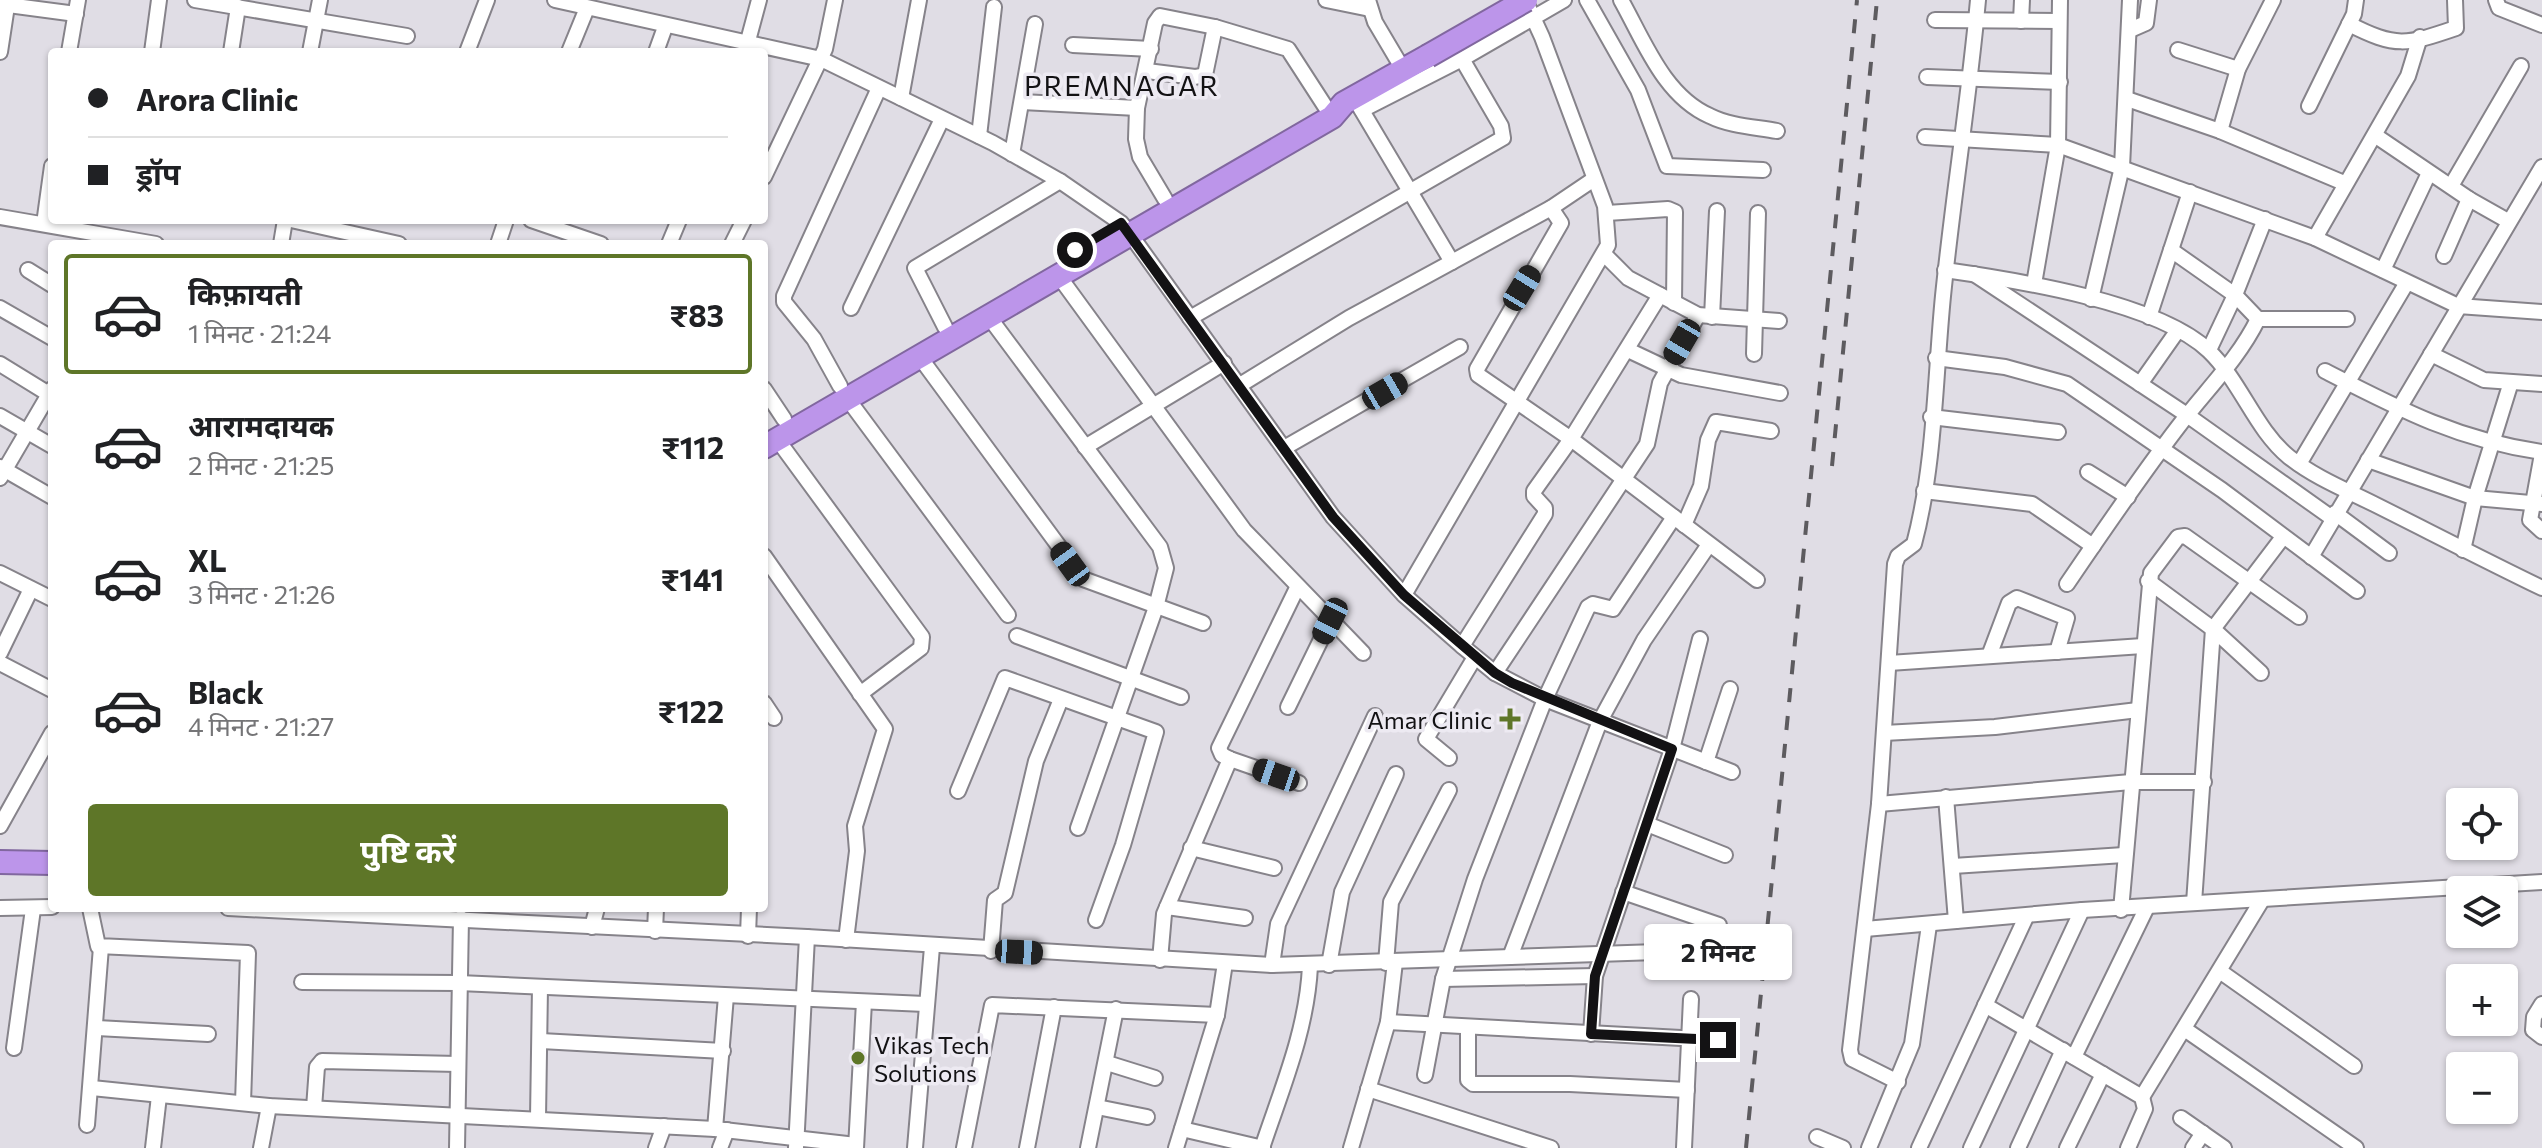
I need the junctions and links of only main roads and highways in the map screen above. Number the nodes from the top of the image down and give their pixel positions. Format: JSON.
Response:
{"nodes":[{"id":1,"x":1528,"y":6,"type":"edge"},
{"id":2,"x":1344,"y":107,"type":"junction"},
{"id":3,"x":1126,"y":229,"type":"junction"},
{"id":4,"x":844,"y":392,"type":"junction"},
{"id":5,"x":772,"y":434,"type":"edge"},
{"id":6,"x":0,"y":862,"type":"edge"},
{"id":7,"x":48,"y":863,"type":"edge"},
{"id":8,"x":0,"y":876,"type":"edge"},
{"id":9,"x":48,"y":876,"type":"edge"}],
"edges":[{"from":1,"to":2,"type":"highway","bridge":true},
{"from":2,"to":3,"type":"highway"},
{"from":2,"to":3,"type":"highway"},
{"from":3,"to":4,"type":"highway"},
{"from":3,"to":4,"type":"highway"},
{"from":4,"to":5,"type":"highway"},
{"from":6,"to":7,"type":"highway"},
{"from":8,"to":9,"type":"highway"}]}
